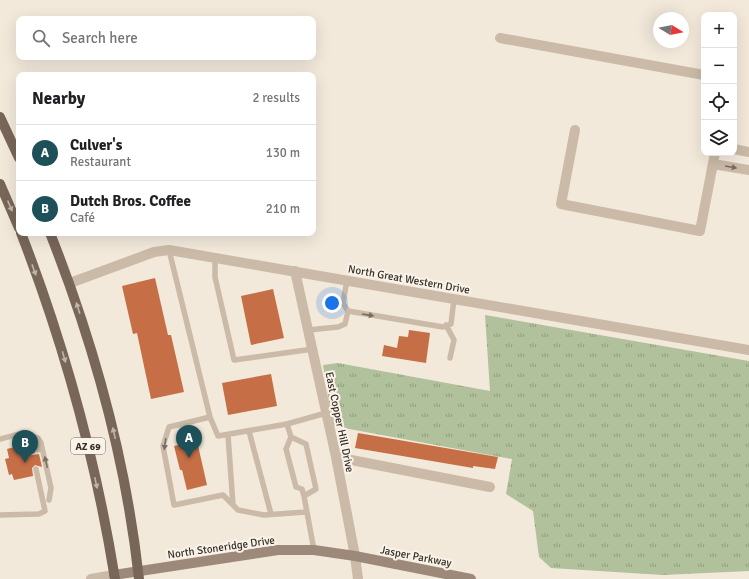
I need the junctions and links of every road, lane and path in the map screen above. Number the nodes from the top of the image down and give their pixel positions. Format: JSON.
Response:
{"nodes":[{"id":1,"x":500,"y":38,"type":"dead end"},
{"id":2,"x":701,"y":74,"type":"edge"},
{"id":3,"x":0,"y":117,"type":"edge"},
{"id":4,"x":575,"y":130,"type":"dead end"},
{"id":5,"x":737,"y":150,"type":"edge"},
{"id":6,"x":16,"y":152,"type":"edge"},
{"id":7,"x":749,"y":152,"type":"edge"},
{"id":8,"x":714,"y":156,"type":"edge"},
{"id":9,"x":713,"y":164,"type":"junction"},
{"id":10,"x":749,"y":170,"type":"edge"},
{"id":11,"x":0,"y":184,"type":"edge"},
{"id":12,"x":16,"y":221,"type":"edge"},
{"id":13,"x":22,"y":236,"type":"edge"},
{"id":14,"x":51,"y":236,"type":"edge"},
{"id":15,"x":169,"y":250,"type":"junction"},
{"id":16,"x":216,"y":258,"type":"junction"},
{"id":17,"x":295,"y":271,"type":"junction"},
{"id":18,"x":347,"y":280,"type":"junction"},
{"id":19,"x":70,"y":283,"type":"junction"},
{"id":20,"x":454,"y":299,"type":"junction"},
{"id":21,"x":348,"y":311,"type":"junction"},
{"id":22,"x":446,"y":325,"type":"junction"},
{"id":23,"x":308,"y":330,"type":"junction"},
{"id":24,"x":313,"y":349,"type":"junction"},
{"id":25,"x":749,"y":350,"type":"edge"},
{"id":26,"x":450,"y":358,"type":"dead end"},
{"id":27,"x":326,"y":413,"type":"junction"},
{"id":28,"x":210,"y":417,"type":"junction"},
{"id":29,"x":287,"y":424,"type":"junction"},
{"id":30,"x":249,"y":431,"type":"junction"},
{"id":31,"x":30,"y":435,"type":"junction"},
{"id":32,"x":228,"y":435,"type":"junction"},
{"id":33,"x":291,"y":437,"type":"junction"},
{"id":34,"x":0,"y":440,"type":"edge"},
{"id":35,"x":36,"y":451,"type":"dead end"},
{"id":36,"x":336,"y":457,"type":"junction"},
{"id":37,"x":36,"y":468,"type":"dead end"},
{"id":38,"x":490,"y":487,"type":"dead end"},
{"id":39,"x":304,"y":496,"type":"junction"},
{"id":40,"x":49,"y":500,"type":"dead end"},
{"id":41,"x":233,"y":505,"type":"junction"},
{"id":42,"x":306,"y":512,"type":"junction"},
{"id":43,"x":271,"y":514,"type":"junction"},
{"id":44,"x":0,"y":515,"type":"edge"},
{"id":45,"x":314,"y":550,"type":"junction"},
{"id":46,"x":355,"y":556,"type":"junction"},
{"id":47,"x":139,"y":575,"type":"edge"},
{"id":48,"x":114,"y":577,"type":"edge"},
{"id":49,"x":91,"y":579,"type":"edge"},
{"id":50,"x":358,"y":579,"type":"edge"},
{"id":51,"x":471,"y":579,"type":"edge"}],
"edges":[{"from":1,"to":2,"type":"street"},
{"from":3,"to":6,"type":"main road"},
{"from":4,"to":9,"type":"street"},
{"from":5,"to":7,"type":"street"},
{"from":8,"to":9,"type":"street"},
{"from":9,"to":10,"type":"street","one_way":true},
{"from":11,"to":12,"type":"main road","one_way":true},
{"from":13,"to":48,"type":"main road","number":"AZ 69","one_way":true},
{"from":14,"to":19,"type":"main road","number":"AZ 69"},
{"from":15,"to":16,"type":"street","name":"North Great Western Drive"},
{"from":15,"to":19,"type":"street","name":"North Great Western Drive"},
{"from":15,"to":28,"type":"lane"},
{"from":16,"to":17,"type":"street","name":"North Great Western Drive"},
{"from":16,"to":24,"type":"lane"},
{"from":17,"to":18,"type":"street","name":"North Great Western Drive"},
{"from":17,"to":23,"type":"street","name":"East Copper Hill Drive"},
{"from":18,"to":20,"type":"street","name":"North Great Western Drive"},
{"from":18,"to":21,"type":"lane"},
{"from":47,"to":19,"type":"main road","number":"AZ 69","one_way":true},
{"from":20,"to":22,"type":"lane"},
{"from":20,"to":25,"type":"street","name":"North Great Western Drive"},
{"from":21,"to":22,"type":"lane","one_way":true},
{"from":21,"to":23,"type":"lane"},
{"from":22,"to":26,"type":"lane"},
{"from":23,"to":24,"type":"street","name":"East Copper Hill Drive"},
{"from":24,"to":27,"type":"street","name":"East Copper Hill Drive"},
{"from":27,"to":29,"type":"lane"},
{"from":27,"to":36,"type":"street","name":"East Copper Hill Drive"},
{"from":28,"to":32,"type":"lane"},
{"from":28,"to":41,"type":"lane","one_way":true},
{"from":29,"to":30,"type":"lane"},
{"from":29,"to":33,"type":"lane"},
{"from":30,"to":32,"type":"lane"},
{"from":30,"to":43,"type":"lane"},
{"from":31,"to":34,"type":"lane"},
{"from":31,"to":35,"type":"lane"},
{"from":40,"to":31,"type":"lane","one_way":true},
{"from":32,"to":41,"type":"lane"},
{"from":33,"to":39,"type":"lane"},
{"from":33,"to":39,"type":"lane"},
{"from":36,"to":38,"type":"street"},
{"from":36,"to":46,"type":"street","name":"East Copper Hill Drive"},
{"from":37,"to":44,"type":"lane"},
{"from":39,"to":42,"type":"lane"},
{"from":41,"to":43,"type":"lane"},
{"from":42,"to":43,"type":"lane"},
{"from":42,"to":45,"type":"lane"},
{"from":45,"to":46,"type":"main road","name":"North Stoneridge Drive"},
{"from":45,"to":47,"type":"main road","name":"North Stoneridge Drive"},
{"from":46,"to":50,"type":"street","name":"East Copper Hill Drive"},
{"from":46,"to":51,"type":"main road","name":"Jasper Parkway"},
{"from":47,"to":48,"type":"main road","name":"North Stoneridge Drive"},
{"from":48,"to":49,"type":"street","name":"North Stoneridge Drive"}]}
